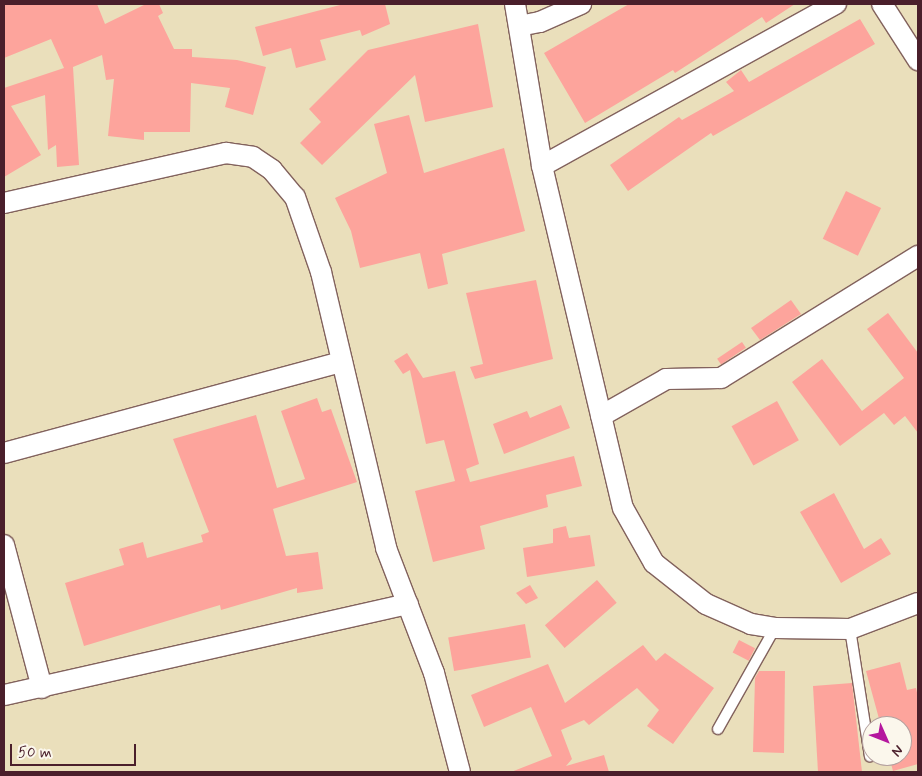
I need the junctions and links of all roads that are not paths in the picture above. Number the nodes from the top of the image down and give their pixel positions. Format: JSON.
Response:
{"nodes":[{"id":1,"x":515,"y":4,"type":"edge"},
{"id":2,"x":580,"y":4,"type":"edge"},
{"id":3,"x":836,"y":4,"type":"edge"},
{"id":4,"x":882,"y":4,"type":"edge"},
{"id":5,"x":519,"y":26,"type":"junction"},
{"id":6,"x":918,"y":60,"type":"edge"},
{"id":7,"x":542,"y":166,"type":"junction"},
{"id":8,"x":4,"y":203,"type":"edge"},
{"id":9,"x":918,"y":256,"type":"edge"},
{"id":10,"x":342,"y":362,"type":"junction"},
{"id":11,"x":601,"y":416,"type":"junction"},
{"id":12,"x":4,"y":453,"type":"edge"},
{"id":13,"x":4,"y":545,"type":"edge"},
{"id":14,"x":918,"y":603,"type":"edge"},
{"id":15,"x":408,"y":604,"type":"junction"},
{"id":16,"x":775,"y":628,"type":"junction"},
{"id":17,"x":850,"y":629,"type":"junction"},
{"id":18,"x":42,"y":688,"type":"junction"},
{"id":19,"x":4,"y":695,"type":"edge"},
{"id":20,"x":864,"y":716,"type":"edge"},
{"id":21,"x":718,"y":729,"type":"dead end"},
{"id":22,"x":460,"y":772,"type":"edge"}],
"edges":[{"from":1,"to":5,"type":"street"},
{"from":2,"to":5,"type":"street"},
{"from":3,"to":7,"type":"street"},
{"from":4,"to":6,"type":"street"},
{"from":5,"to":7,"type":"street"},
{"from":7,"to":11,"type":"street"},
{"from":8,"to":10,"type":"street"},
{"from":9,"to":11,"type":"street"},
{"from":10,"to":12,"type":"street"},
{"from":10,"to":15,"type":"street"},
{"from":11,"to":16,"type":"street"},
{"from":13,"to":18,"type":"street"},
{"from":14,"to":17,"type":"street"},
{"from":15,"to":18,"type":"street"},
{"from":15,"to":22,"type":"street"},
{"from":16,"to":17,"type":"street"},
{"from":16,"to":21,"type":"lane"},
{"from":17,"to":20,"type":"lane"},
{"from":18,"to":19,"type":"street"}]}
